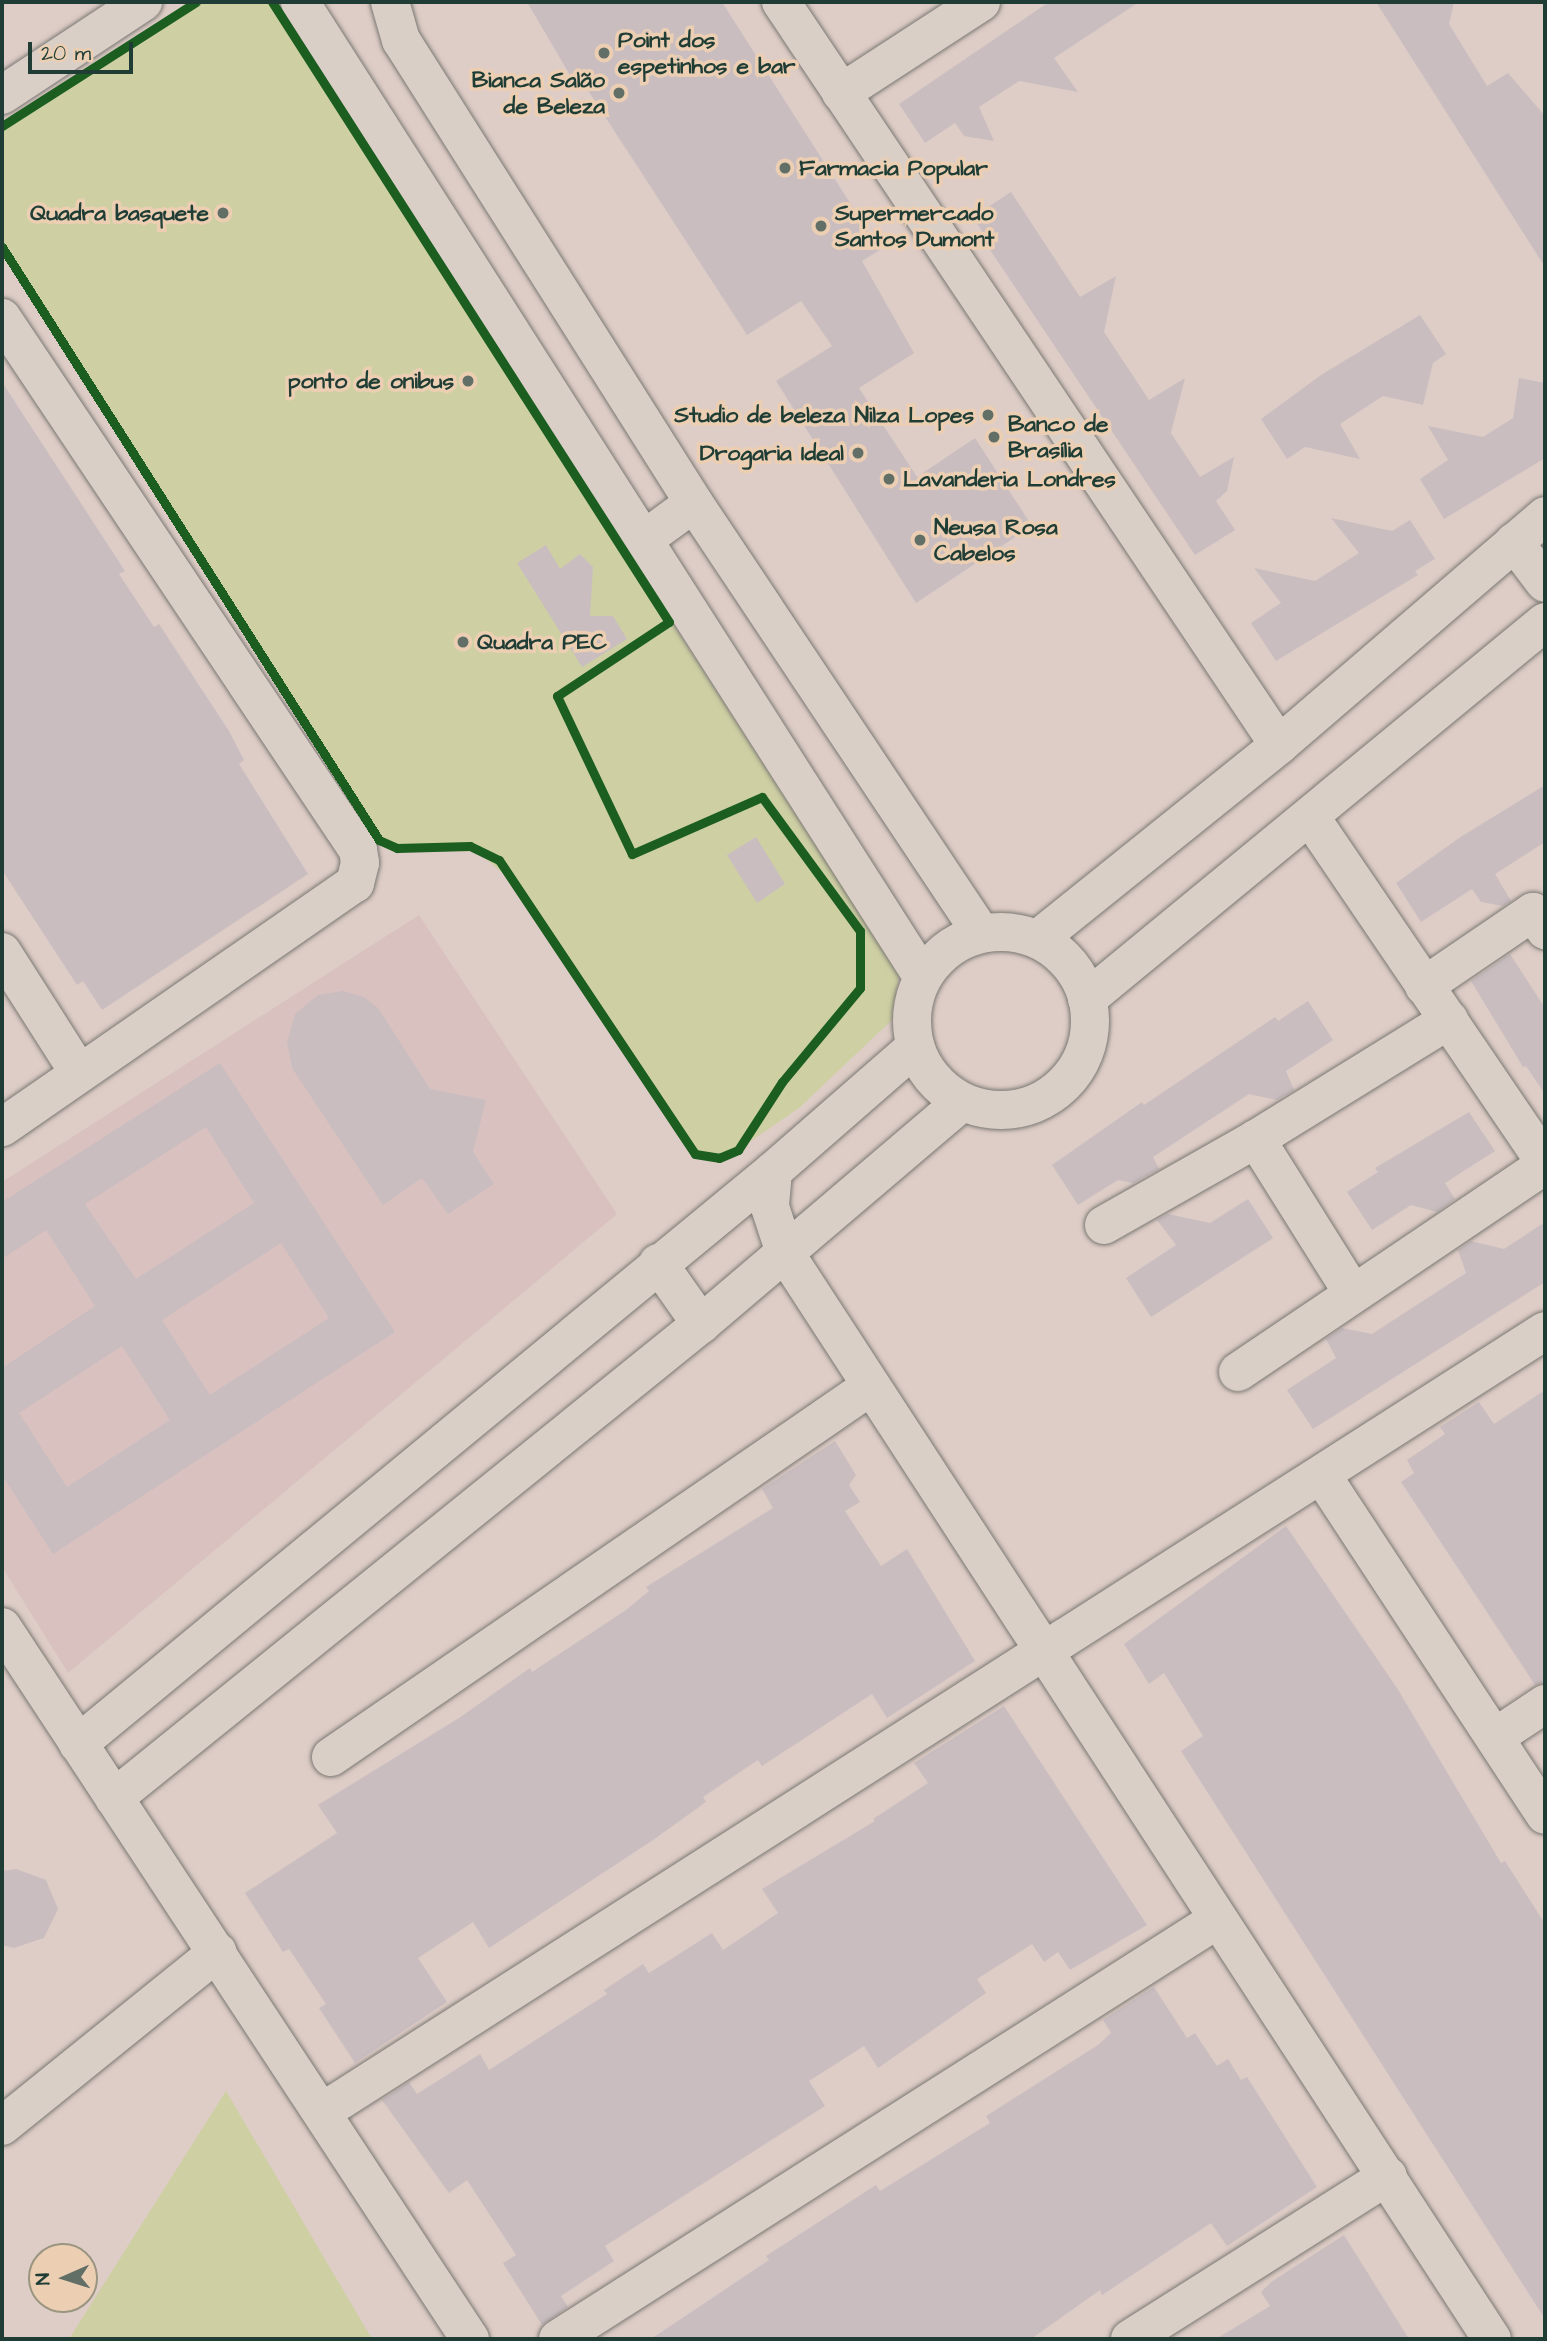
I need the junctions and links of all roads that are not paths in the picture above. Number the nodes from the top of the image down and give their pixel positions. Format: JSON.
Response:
{"nodes":[{"id":1,"x":143,"y":2,"type":"edge"},
{"id":2,"x":300,"y":2,"type":"edge"},
{"id":3,"x":390,"y":2,"type":"edge"},
{"id":4,"x":781,"y":2,"type":"edge"},
{"id":5,"x":981,"y":2,"type":"edge"},
{"id":6,"x":841,"y":93,"type":"junction"},
{"id":7,"x":2,"y":95,"type":"edge"},
{"id":8,"x":2,"y":318,"type":"edge"},
{"id":9,"x":694,"y":503,"type":"junction"},
{"id":10,"x":1545,"y":516,"type":"edge"},
{"id":11,"x":642,"y":541,"type":"junction"},
{"id":12,"x":1514,"y":542,"type":"junction"},
{"id":13,"x":1545,"y":583,"type":"edge"},
{"id":14,"x":1545,"y":622,"type":"edge"},
{"id":15,"x":1279,"y":746,"type":"junction"},
{"id":16,"x":1311,"y":818,"type":"junction"},
{"id":17,"x":1541,"y":914,"type":"edge"},
{"id":18,"x":981,"y":933,"type":"junction"},
{"id":19,"x":1038,"y":940,"type":"junction"},
{"id":20,"x":2,"y":952,"type":"edge"},
{"id":21,"x":922,"y":976,"type":"junction"},
{"id":22,"x":1424,"y":986,"type":"junction"},
{"id":23,"x":1087,"y":999,"type":"junction"},
{"id":24,"x":1449,"y":1020,"type":"junction"},
{"id":25,"x":915,"y":1047,"type":"junction"},
{"id":26,"x":79,"y":1073,"type":"junction"},
{"id":27,"x":962,"y":1102,"type":"junction"},
{"id":28,"x":2,"y":1127,"type":"edge"},
{"id":29,"x":1256,"y":1139,"type":"junction"},
{"id":30,"x":1545,"y":1164,"type":"edge"},
{"id":31,"x":773,"y":1171,"type":"junction"},
{"id":32,"x":1104,"y":1225,"type":"dead end"},
{"id":33,"x":785,"y":1253,"type":"junction"},
{"id":34,"x":658,"y":1263,"type":"junction"},
{"id":35,"x":1352,"y":1292,"type":"junction"},
{"id":36,"x":701,"y":1324,"type":"junction"},
{"id":37,"x":1545,"y":1331,"type":"edge"},
{"id":38,"x":1238,"y":1372,"type":"dead end"},
{"id":39,"x":871,"y":1386,"type":"junction"},
{"id":40,"x":1323,"y":1477,"type":"junction"},
{"id":41,"x":2,"y":1627,"type":"edge"},
{"id":42,"x":1043,"y":1651,"type":"junction"},
{"id":43,"x":1545,"y":1704,"type":"edge"},
{"id":44,"x":1495,"y":1737,"type":"junction"},
{"id":45,"x":78,"y":1744,"type":"junction"},
{"id":46,"x":331,"y":1757,"type":"dead end"},
{"id":47,"x":114,"y":1798,"type":"junction"},
{"id":48,"x":1545,"y":1815,"type":"edge"},
{"id":49,"x":1218,"y":1919,"type":"junction"},
{"id":50,"x":218,"y":1952,"type":"junction"},
{"id":51,"x":322,"y":2112,"type":"junction"},
{"id":52,"x":2,"y":2126,"type":"edge"},
{"id":53,"x":1388,"y":2176,"type":"junction"},
{"id":54,"x":470,"y":2339,"type":"edge"},
{"id":55,"x":558,"y":2339,"type":"edge"},
{"id":56,"x":1129,"y":2339,"type":"edge"},
{"id":57,"x":1492,"y":2339,"type":"edge"}],
"edges":[{"from":1,"to":7,"type":"street"},
{"from":2,"to":11,"type":"street"},
{"from":3,"to":9,"type":"street"},
{"from":4,"to":6,"type":"street"},
{"from":5,"to":6,"type":"street"},
{"from":6,"to":15,"type":"street"},
{"from":8,"to":26,"type":"street"},
{"from":9,"to":11,"type":"street"},
{"from":9,"to":18,"type":"street"},
{"from":10,"to":12,"type":"street"},
{"from":11,"to":21,"type":"street"},
{"from":12,"to":13,"type":"street"},
{"from":12,"to":15,"type":"street"},
{"from":14,"to":16,"type":"street"},
{"from":15,"to":19,"type":"street"},
{"from":16,"to":22,"type":"street"},
{"from":16,"to":23,"type":"street"},
{"from":17,"to":22,"type":"street"},
{"from":18,"to":19,"type":"street"},
{"from":18,"to":21,"type":"street"},
{"from":19,"to":23,"type":"street"},
{"from":20,"to":26,"type":"street"},
{"from":21,"to":25,"type":"street"},
{"from":22,"to":24,"type":"street"},
{"from":23,"to":27,"type":"street"},
{"from":24,"to":29,"type":"street"},
{"from":24,"to":30,"type":"street"},
{"from":25,"to":27,"type":"street"},
{"from":25,"to":31,"type":"street"},
{"from":26,"to":28,"type":"street"},
{"from":27,"to":33,"type":"street"},
{"from":29,"to":32,"type":"street"},
{"from":29,"to":35,"type":"street"},
{"from":30,"to":35,"type":"street"},
{"from":31,"to":33,"type":"street"},
{"from":31,"to":34,"type":"street"},
{"from":33,"to":36,"type":"street"},
{"from":33,"to":39,"type":"street"},
{"from":34,"to":36,"type":"street"},
{"from":34,"to":45,"type":"street"},
{"from":35,"to":38,"type":"street"},
{"from":36,"to":47,"type":"street"},
{"from":37,"to":40,"type":"street"},
{"from":39,"to":42,"type":"street"},
{"from":39,"to":46,"type":"street"},
{"from":40,"to":42,"type":"street"},
{"from":40,"to":44,"type":"street"},
{"from":41,"to":45,"type":"street"},
{"from":42,"to":49,"type":"street"},
{"from":42,"to":51,"type":"street"},
{"from":43,"to":44,"type":"street"},
{"from":44,"to":48,"type":"street"},
{"from":45,"to":47,"type":"street"},
{"from":47,"to":50,"type":"street"},
{"from":49,"to":53,"type":"street"},
{"from":49,"to":55,"type":"street"},
{"from":50,"to":51,"type":"street"},
{"from":50,"to":52,"type":"street"},
{"from":51,"to":54,"type":"street"},
{"from":53,"to":56,"type":"street"},
{"from":53,"to":57,"type":"street"}]}
